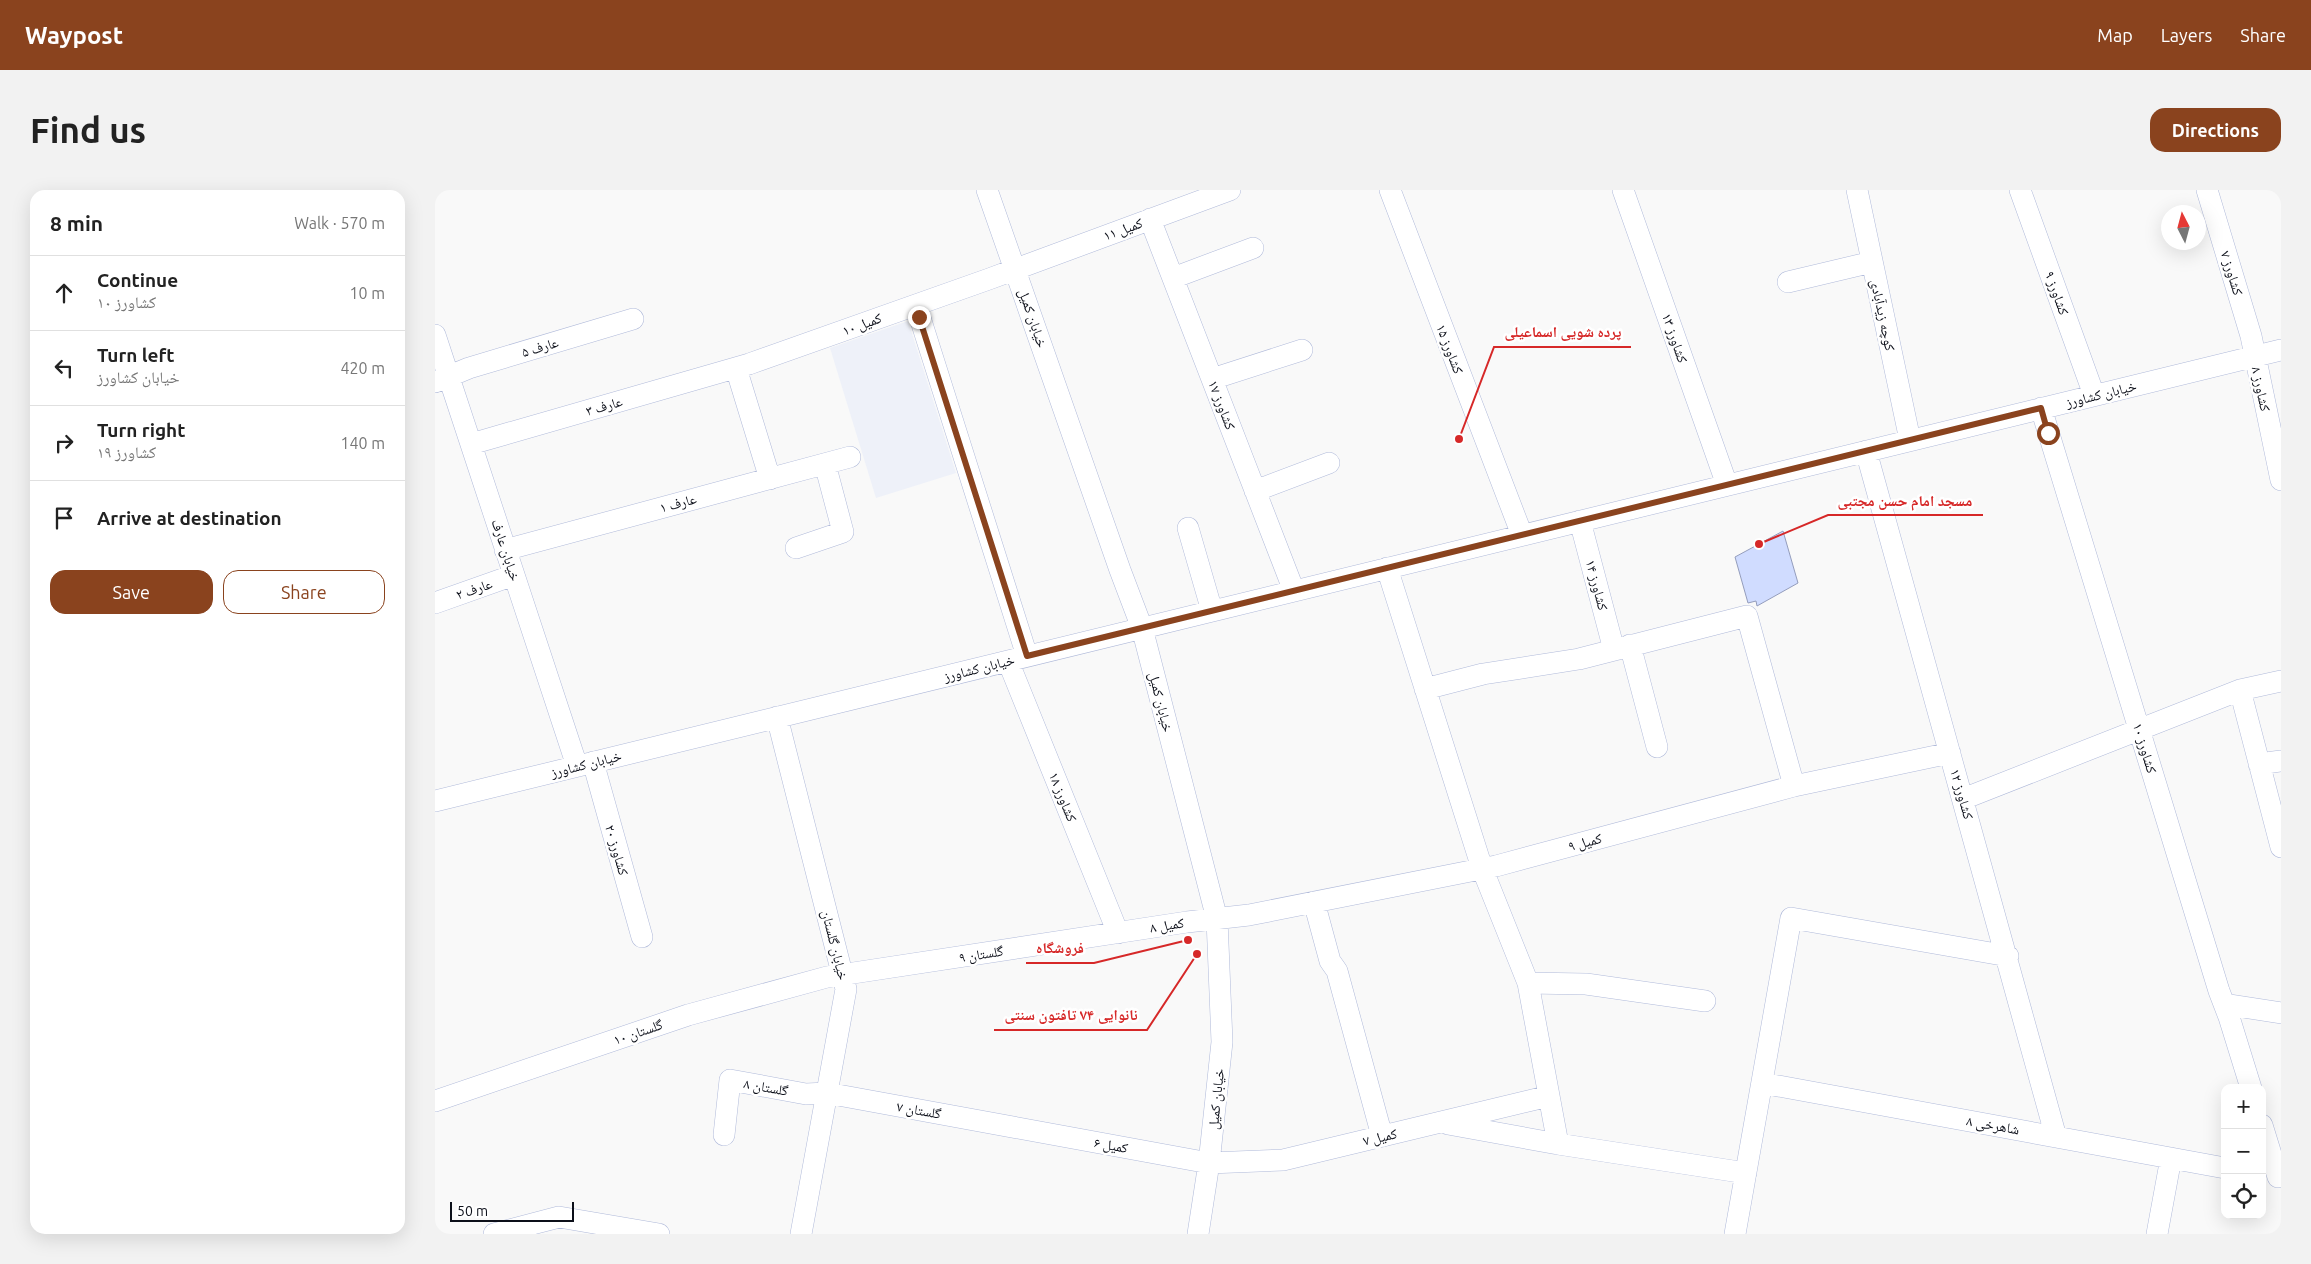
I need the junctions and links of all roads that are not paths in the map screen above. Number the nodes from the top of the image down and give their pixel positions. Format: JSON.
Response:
{"nodes":[{"id":1,"x":987,"y":190,"type":"edge"},
{"id":2,"x":1230,"y":190,"type":"edge"},
{"id":3,"x":1390,"y":190,"type":"edge"},
{"id":4,"x":1623,"y":190,"type":"edge"},
{"id":5,"x":1857,"y":190,"type":"edge"},
{"id":6,"x":2020,"y":190,"type":"edge"},
{"id":7,"x":2207,"y":190,"type":"edge"},
{"id":8,"x":1150,"y":219,"type":"junction"},
{"id":9,"x":1253,"y":248,"type":"dead end"},
{"id":10,"x":1872,"y":262,"type":"junction"},
{"id":11,"x":1015,"y":268,"type":"junction"},
{"id":12,"x":1173,"y":278,"type":"junction"},
{"id":13,"x":1788,"y":282,"type":"dead end"},
{"id":14,"x":916,"y":305,"type":"junction"},
{"id":15,"x":633,"y":319,"type":"dead end"},
{"id":16,"x":435,"y":335,"type":"edge"},
{"id":17,"x":1302,"y":350,"type":"dead end"},
{"id":18,"x":2281,"y":350,"type":"edge"},
{"id":19,"x":2255,"y":356,"type":"junction"},
{"id":20,"x":736,"y":368,"type":"junction"},
{"id":21,"x":442,"y":379,"type":"edge"},
{"id":22,"x":1212,"y":379,"type":"junction"},
{"id":23,"x":2094,"y":395,"type":"junction"},
{"id":24,"x":2041,"y":408,"type":"junction"},
{"id":25,"x":1910,"y":440,"type":"junction"},
{"id":26,"x":471,"y":444,"type":"junction"},
{"id":27,"x":1866,"y":451,"type":"junction"},
{"id":28,"x":850,"y":457,"type":"dead end"},
{"id":29,"x":1329,"y":463,"type":"dead end"},
{"id":30,"x":825,"y":464,"type":"junction"},
{"id":31,"x":770,"y":479,"type":"junction"},
{"id":32,"x":2281,"y":480,"type":"edge"},
{"id":33,"x":1727,"y":485,"type":"junction"},
{"id":34,"x":1255,"y":491,"type":"junction"},
{"id":35,"x":1580,"y":521,"type":"junction"},
{"id":36,"x":1188,"y":528,"type":"dead end"},
{"id":37,"x":1522,"y":535,"type":"junction"},
{"id":38,"x":796,"y":548,"type":"dead end"},
{"id":39,"x":505,"y":550,"type":"junction"},
{"id":40,"x":1387,"y":568,"type":"junction"},
{"id":41,"x":514,"y":575,"type":"junction"},
{"id":42,"x":1294,"y":591,"type":"junction"},
{"id":43,"x":435,"y":603,"type":"edge"},
{"id":44,"x":1212,"y":611,"type":"junction"},
{"id":45,"x":1142,"y":628,"type":"junction"},
{"id":46,"x":1622,"y":648,"type":"junction"},
{"id":47,"x":1017,"y":658,"type":"junction"},
{"id":48,"x":2281,"y":681,"type":"edge"},
{"id":49,"x":1425,"y":689,"type":"junction"},
{"id":50,"x":2240,"y":690,"type":"junction"},
{"id":51,"x":777,"y":717,"type":"junction"},
{"id":52,"x":2139,"y":730,"type":"junction"},
{"id":53,"x":1657,"y":747,"type":"dead end"},
{"id":54,"x":1951,"y":753,"type":"junction"},
{"id":55,"x":2281,"y":761,"type":"edge"},
{"id":56,"x":585,"y":764,"type":"junction"},
{"id":57,"x":2259,"y":764,"type":"junction"},
{"id":58,"x":1793,"y":786,"type":"junction"},
{"id":59,"x":1963,"y":799,"type":"junction"},
{"id":60,"x":435,"y":801,"type":"edge"},
{"id":61,"x":2281,"y":847,"type":"edge"},
{"id":62,"x":1482,"y":868,"type":"junction"},
{"id":63,"x":1314,"y":902,"type":"junction"},
{"id":64,"x":1217,"y":919,"type":"junction"},
{"id":65,"x":1118,"y":933,"type":"junction"},
{"id":66,"x":642,"y":937,"type":"dead end"},
{"id":67,"x":2008,"y":956,"type":"junction"},
{"id":68,"x":844,"y":975,"type":"junction"},
{"id":69,"x":1528,"y":983,"type":"junction"},
{"id":70,"x":1705,"y":1001,"type":"dead end"},
{"id":71,"x":2224,"y":1004,"type":"junction"},
{"id":72,"x":2281,"y":1013,"type":"edge"},
{"id":73,"x":1762,"y":1083,"type":"junction"},
{"id":74,"x":2250,"y":1084,"type":"edge"},
{"id":75,"x":827,"y":1093,"type":"junction"},
{"id":76,"x":1549,"y":1096,"type":"junction"},
{"id":77,"x":435,"y":1101,"type":"edge"},
{"id":78,"x":1439,"y":1123,"type":"junction"},
{"id":79,"x":1012,"y":1127,"type":"joint"},
{"id":80,"x":2263,"y":1129,"type":"edge"},
{"id":81,"x":724,"y":1135,"type":"dead end"},
{"id":82,"x":1382,"y":1136,"type":"junction"},
{"id":83,"x":2056,"y":1137,"type":"junction"},
{"id":84,"x":1557,"y":1144,"type":"junction"},
{"id":85,"x":2171,"y":1158,"type":"junction"},
{"id":86,"x":1209,"y":1163,"type":"junction"},
{"id":87,"x":2221,"y":1167,"type":"edge"},
{"id":88,"x":1746,"y":1173,"type":"junction"},
{"id":89,"x":2274,"y":1177,"type":"edge"},
{"id":90,"x":494,"y":1234,"type":"edge"},
{"id":91,"x":659,"y":1234,"type":"edge"},
{"id":92,"x":801,"y":1234,"type":"edge"},
{"id":93,"x":1198,"y":1234,"type":"edge"},
{"id":94,"x":1735,"y":1234,"type":"edge"},
{"id":95,"x":2157,"y":1234,"type":"edge"}],
"edges":[{"from":1,"to":11,"type":"street","name":"خیابان کمیل"},
{"from":2,"to":8,"type":"street","name":"کمیل ۱۱"},
{"from":3,"to":37,"type":"street","name":"کشاورز ۱۵"},
{"from":4,"to":33,"type":"street","name":"کشاورز ۱۳"},
{"from":5,"to":10,"type":"street","name":"کوچه زیدآبادی"},
{"from":6,"to":23,"type":"street","name":"کشاورز ۹"},
{"from":7,"to":19,"type":"street","name":"کشاورز ۷"},
{"from":8,"to":11,"type":"street","name":"کمیل ۱۱"},
{"from":8,"to":12,"type":"street","name":"کشاورز ۱۷"},
{"from":9,"to":12,"type":"street"},
{"from":10,"to":13,"type":"street"},
{"from":10,"to":25,"type":"street","name":"کوچه زیدآبادی"},
{"from":11,"to":14,"type":"street","name":"کمیل ۱۰"},
{"from":11,"to":45,"type":"street","name":"خیابان کمیل"},
{"from":12,"to":22,"type":"street","name":"کشاورز ۱۷"},
{"from":14,"to":20,"type":"street","name":"کمیل ۱۰"},
{"from":14,"to":47,"type":"street","name":"کشاورز ۱۸"},
{"from":15,"to":21,"type":"street","name":"عارف ۵"},
{"from":16,"to":21,"type":"street","name":"خیابان عارف"},
{"from":17,"to":22,"type":"street"},
{"from":18,"to":19,"type":"street","name":"خیابان کشاورز"},
{"from":19,"to":23,"type":"street","name":"خیابان کشاورز"},
{"from":19,"to":32,"type":"street","name":"کشاورز ۸"},
{"from":20,"to":26,"type":"street","name":"عارف ۳"},
{"from":20,"to":31,"type":"street"},
{"from":21,"to":26,"type":"street","name":"خیابان عارف"},
{"from":22,"to":34,"type":"street","name":"کشاورز ۱۷"},
{"from":23,"to":24,"type":"street","name":"خیابان کشاورز"},
{"from":24,"to":25,"type":"street","name":"خیابان کشاورز"},
{"from":24,"to":52,"type":"street","name":"کشاورز ۱۰"},
{"from":25,"to":27,"type":"street","name":"خیابان کشاورز"},
{"from":26,"to":39,"type":"street","name":"خیابان عارف"},
{"from":27,"to":33,"type":"street","name":"خیابان کشاورز"},
{"from":27,"to":54,"type":"street","name":"کشاورز ۱۲"},
{"from":28,"to":30,"type":"street","name":"عارف ۱"},
{"from":29,"to":34,"type":"street"},
{"from":30,"to":31,"type":"street","name":"عارف ۱"},
{"from":30,"to":38,"type":"street"},
{"from":31,"to":39,"type":"street","name":"عارف ۱"},
{"from":33,"to":35,"type":"street","name":"خیابان کشاورز"},
{"from":34,"to":42,"type":"street","name":"کشاورز ۱۷"},
{"from":35,"to":37,"type":"street","name":"خیابان کشاورز"},
{"from":35,"to":46,"type":"street","name":"کشاورز ۱۴"},
{"from":36,"to":44,"type":"street"},
{"from":37,"to":40,"type":"street","name":"خیابان کشاورز"},
{"from":39,"to":41,"type":"street","name":"خیابان عارف"},
{"from":40,"to":42,"type":"street","name":"خیابان کشاورز"},
{"from":40,"to":49,"type":"street"},
{"from":41,"to":43,"type":"street","name":"عارف ۲"},
{"from":41,"to":56,"type":"street","name":"خیابان عارف"},
{"from":42,"to":44,"type":"street","name":"خیابان کشاورز"},
{"from":44,"to":45,"type":"street","name":"خیابان کشاورز"},
{"from":45,"to":47,"type":"street","name":"خیابان کشاورز"},
{"from":45,"to":64,"type":"street","name":"خیابان کمیل"},
{"from":46,"to":49,"type":"street"},
{"from":46,"to":53,"type":"street","name":"کشاورز ۱۴"},
{"from":46,"to":58,"type":"street"},
{"from":47,"to":51,"type":"street","name":"خیابان کشاورز"},
{"from":47,"to":65,"type":"street","name":"کشاورز ۱۸"},
{"from":48,"to":50,"type":"street"},
{"from":49,"to":62,"type":"street"},
{"from":50,"to":52,"type":"street"},
{"from":50,"to":57,"type":"street"},
{"from":51,"to":56,"type":"street","name":"خیابان کشاورز"},
{"from":51,"to":68,"type":"street","name":"خیابان گلستان"},
{"from":52,"to":59,"type":"street"},
{"from":52,"to":71,"type":"street","name":"کشاورز ۱۰"},
{"from":54,"to":58,"type":"street","name":"کمیل ۹"},
{"from":54,"to":59,"type":"street","name":"کشاورز ۱۲"},
{"from":55,"to":57,"type":"street"},
{"from":56,"to":60,"type":"street","name":"خیابان کشاورز"},
{"from":56,"to":66,"type":"street","name":"کشاورز ۲۰"},
{"from":57,"to":61,"type":"street"},
{"from":58,"to":62,"type":"street","name":"کمیل ۹"},
{"from":59,"to":67,"type":"street","name":"کشاورز ۱۲"},
{"from":62,"to":63,"type":"street","name":"کمیل ۹"},
{"from":62,"to":69,"type":"street"},
{"from":63,"to":64,"type":"street","name":"کمیل ۹"},
{"from":63,"to":82,"type":"street"},
{"from":64,"to":65,"type":"street","name":"کمیل ۸"},
{"from":64,"to":86,"type":"street","name":"خیابان کمیل"},
{"from":65,"to":68,"type":"street","name":"گلستان ۹"},
{"from":67,"to":73,"type":"street"},
{"from":67,"to":83,"type":"street","name":"کشاورز ۱۲"},
{"from":68,"to":75,"type":"street","name":"خیابان گلستان"},
{"from":68,"to":77,"type":"street","name":"گلستان ۱۰"},
{"from":69,"to":70,"type":"street"},
{"from":69,"to":76,"type":"street"},
{"from":71,"to":72,"type":"street"},
{"from":71,"to":74,"type":"street","name":"کشاورز ۱۰"},
{"from":73,"to":83,"type":"street","name":"شاهرخی ۸"},
{"from":73,"to":88,"type":"street"},
{"from":75,"to":79,"type":"street","name":"گلستان ۷"},
{"from":75,"to":81,"type":"street","name":"گلستان ۸"},
{"from":75,"to":92,"type":"street","name":"خیابان گلستان"},
{"from":76,"to":78,"type":"street","name":"کمیل ۷"},
{"from":76,"to":84,"type":"street"},
{"from":78,"to":82,"type":"street","name":"کمیل ۷"},
{"from":78,"to":84,"type":"street"},
{"from":79,"to":86,"type":"street","name":"کمیل ۶"},
{"from":80,"to":89,"type":"street"},
{"from":82,"to":86,"type":"street","name":"کمیل ۷"},
{"from":83,"to":85,"type":"street","name":"شاهرخی ۸"},
{"from":84,"to":88,"type":"street"},
{"from":85,"to":87,"type":"street","name":"شاهرخی ۸"},
{"from":85,"to":95,"type":"street"},
{"from":86,"to":93,"type":"street","name":"خیابان کمیل"},
{"from":88,"to":94,"type":"street"},
{"from":90,"to":91,"type":"street"}]}
